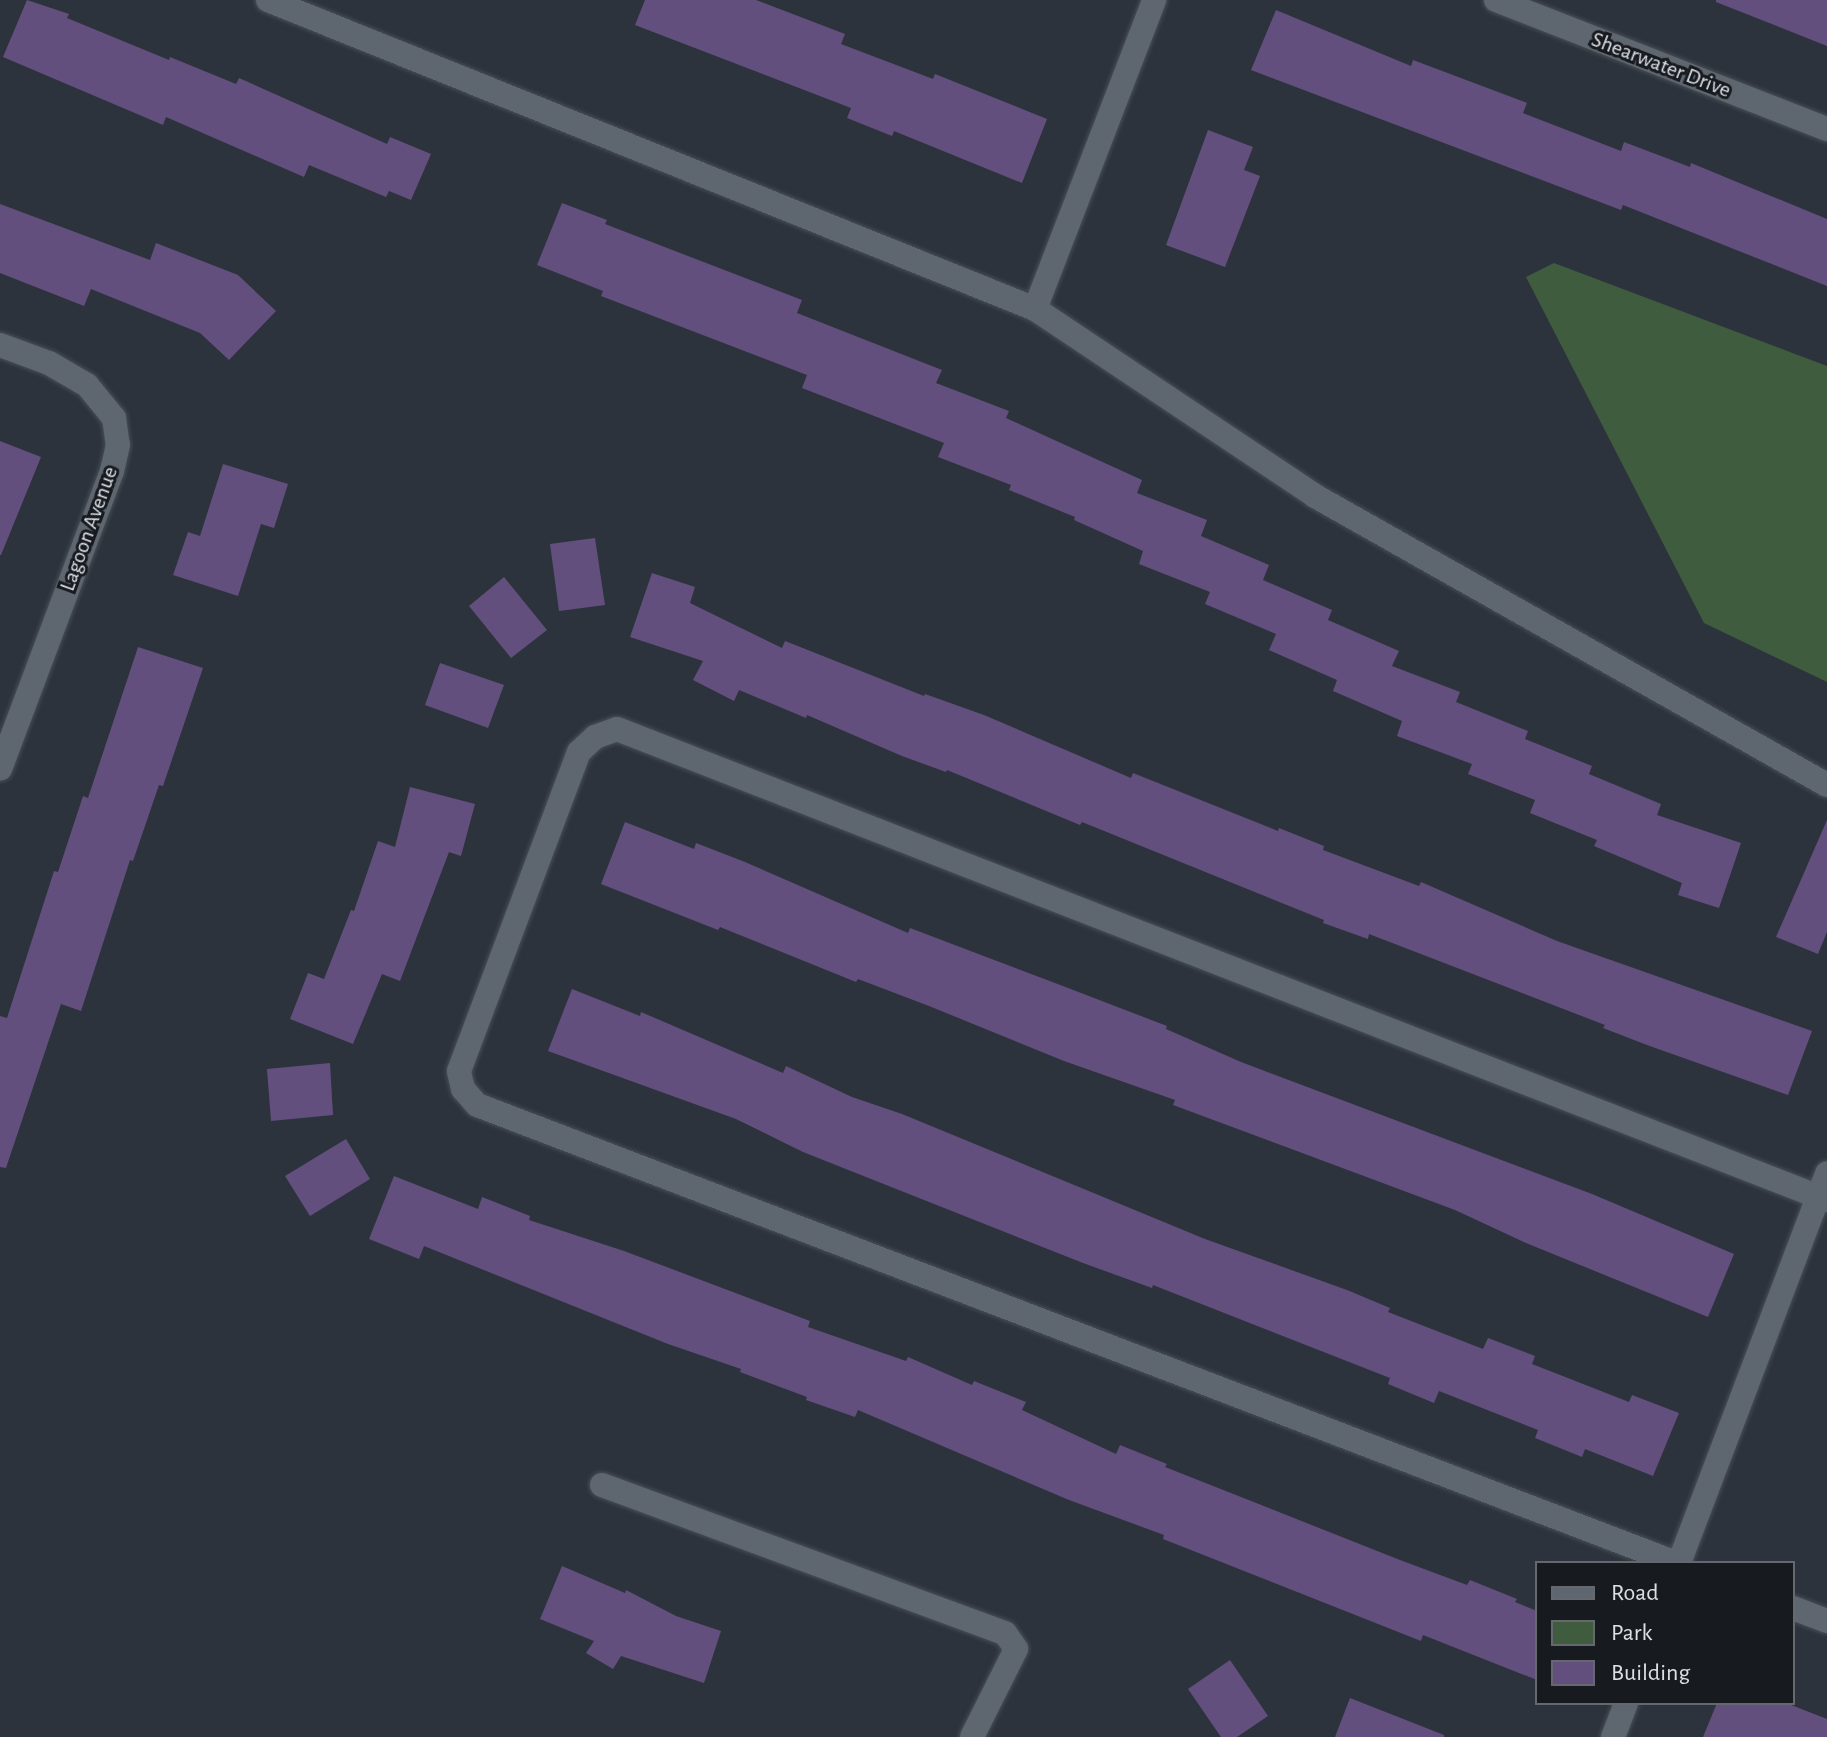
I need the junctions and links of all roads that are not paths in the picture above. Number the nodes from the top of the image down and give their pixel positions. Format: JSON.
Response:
{"nodes":[{"id":1,"x":268,"y":0,"type":"edge"},
{"id":2,"x":1154,"y":0,"type":"edge"},
{"id":3,"x":1496,"y":0,"type":"edge"},
{"id":4,"x":1827,"y":129,"type":"edge"},
{"id":5,"x":1035,"y":309,"type":"junction"},
{"id":6,"x":0,"y":345,"type":"edge"},
{"id":7,"x":0,"y":769,"type":"edge"},
{"id":8,"x":1827,"y":785,"type":"edge"},
{"id":9,"x":1824,"y":1190,"type":"edge"},
{"id":10,"x":602,"y":1485,"type":"dead end"},
{"id":11,"x":1672,"y":1561,"type":"edge"},
{"id":12,"x":1678,"y":1561,"type":"edge"},
{"id":13,"x":1795,"y":1609,"type":"edge"},
{"id":14,"x":1827,"y":1621,"type":"edge"},
{"id":15,"x":1625,"y":1705,"type":"edge"},
{"id":16,"x":972,"y":1737,"type":"edge"},
{"id":17,"x":1613,"y":1737,"type":"edge"}],
"edges":[{"from":1,"to":5,"type":"street"},
{"from":2,"to":5,"type":"street"},
{"from":3,"to":4,"type":"street","name":"Shearwater Drive"},
{"from":5,"to":8,"type":"street"},
{"from":6,"to":7,"type":"street","name":"Lagoon Avenue"},
{"from":9,"to":11,"type":"street"},
{"from":9,"to":12,"type":"street"},
{"from":10,"to":16,"type":"street"},
{"from":13,"to":14,"type":"street"},
{"from":15,"to":17,"type":"street"}]}
